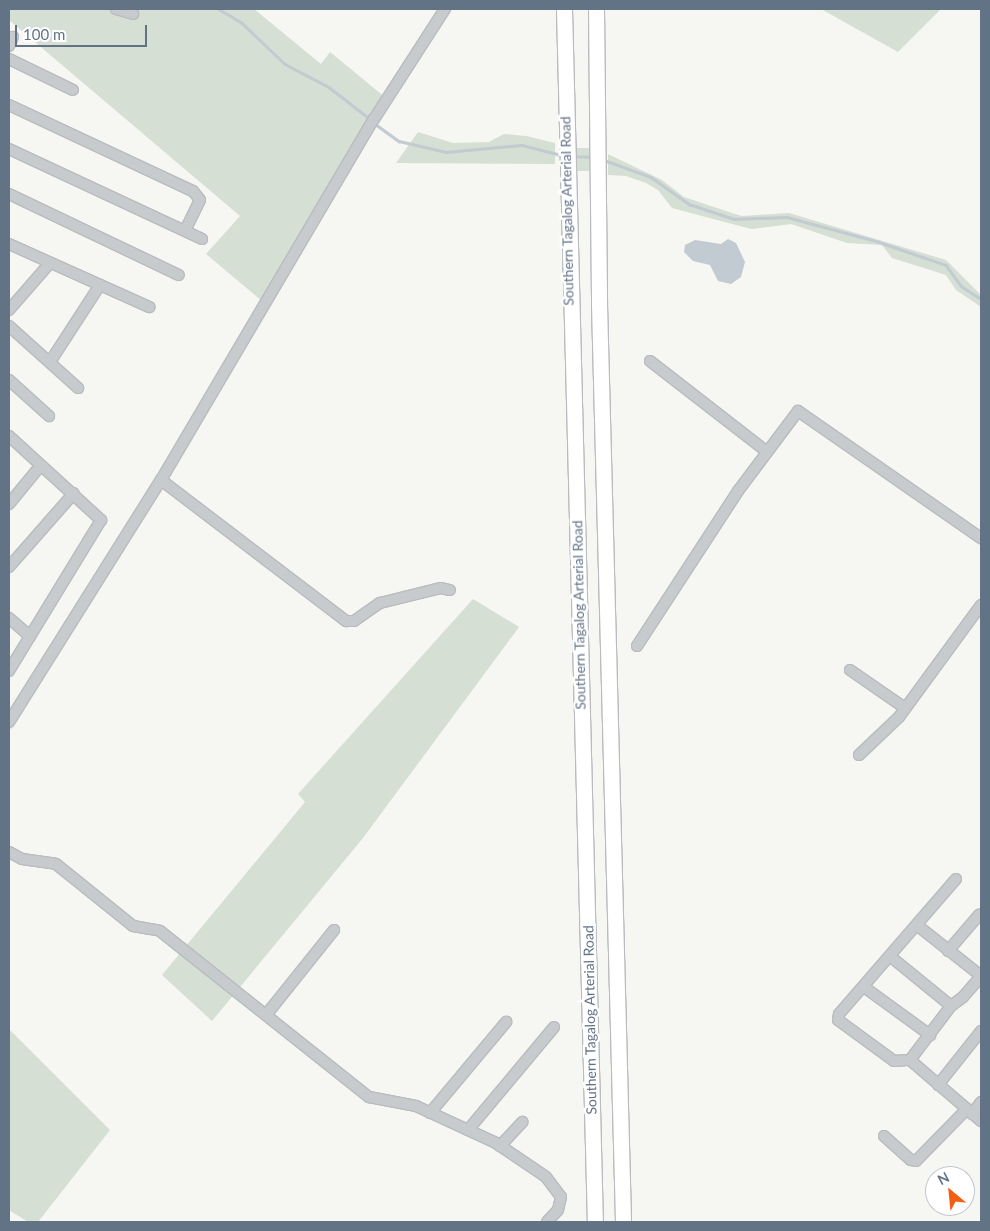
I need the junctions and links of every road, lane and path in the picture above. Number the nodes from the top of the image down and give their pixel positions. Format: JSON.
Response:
{"nodes":[{"id":1,"x":116,"y":9,"type":"edge"},
{"id":2,"x":445,"y":9,"type":"edge"},
{"id":3,"x":564,"y":9,"type":"edge"},
{"id":4,"x":596,"y":9,"type":"edge"},
{"id":5,"x":133,"y":14,"type":"dead end"},
{"id":6,"x":9,"y":59,"type":"edge"},
{"id":7,"x":73,"y":90,"type":"dead end"},
{"id":8,"x":9,"y":105,"type":"edge"},
{"id":9,"x":9,"y":150,"type":"edge"},
{"id":10,"x":9,"y":194,"type":"edge"},
{"id":11,"x":185,"y":231,"type":"junction"},
{"id":12,"x":202,"y":239,"type":"dead end"},
{"id":13,"x":10,"y":246,"type":"edge"},
{"id":14,"x":50,"y":263,"type":"junction"},
{"id":15,"x":179,"y":275,"type":"dead end"},
{"id":16,"x":100,"y":285,"type":"junction"},
{"id":17,"x":149,"y":307,"type":"dead end"},
{"id":18,"x":9,"y":310,"type":"edge"},
{"id":19,"x":9,"y":326,"type":"edge"},
{"id":20,"x":650,"y":361,"type":"dead end"},
{"id":21,"x":50,"y":362,"type":"junction"},
{"id":22,"x":9,"y":380,"type":"edge"},
{"id":23,"x":78,"y":388,"type":"dead end"},
{"id":24,"x":49,"y":416,"type":"dead end"},
{"id":25,"x":9,"y":436,"type":"edge"},
{"id":26,"x":766,"y":451,"type":"junction"},
{"id":27,"x":41,"y":465,"type":"junction"},
{"id":28,"x":161,"y":480,"type":"junction"},
{"id":29,"x":74,"y":493,"type":"junction"},
{"id":30,"x":10,"y":498,"type":"edge"},
{"id":31,"x":981,"y":538,"type":"edge"},
{"id":32,"x":9,"y":567,"type":"edge"},
{"id":33,"x":450,"y":590,"type":"dead end"},
{"id":34,"x":981,"y":605,"type":"edge"},
{"id":35,"x":9,"y":618,"type":"edge"},
{"id":36,"x":30,"y":636,"type":"junction"},
{"id":37,"x":636,"y":646,"type":"dead end"},
{"id":38,"x":9,"y":670,"type":"edge"},
{"id":39,"x":850,"y":670,"type":"dead end"},
{"id":40,"x":905,"y":708,"type":"junction"},
{"id":41,"x":9,"y":722,"type":"edge"},
{"id":42,"x":859,"y":755,"type":"dead end"},
{"id":43,"x":9,"y":852,"type":"edge"},
{"id":44,"x":956,"y":879,"type":"dead end"},
{"id":45,"x":979,"y":915,"type":"dead end"},
{"id":46,"x":918,"y":926,"type":"junction"},
{"id":47,"x":334,"y":930,"type":"dead end"},
{"id":48,"x":948,"y":951,"type":"junction"},
{"id":49,"x":891,"y":957,"type":"junction"},
{"id":50,"x":981,"y":976,"type":"edge"},
{"id":51,"x":864,"y":987,"type":"junction"},
{"id":52,"x":951,"y":1006,"type":"junction"},
{"id":53,"x":266,"y":1015,"type":"junction"},
{"id":54,"x":506,"y":1022,"type":"dead end"},
{"id":55,"x":554,"y":1027,"type":"dead end"},
{"id":56,"x":981,"y":1031,"type":"edge"},
{"id":57,"x":930,"y":1034,"type":"junction"},
{"id":58,"x":910,"y":1060,"type":"junction"},
{"id":59,"x":938,"y":1085,"type":"junction"},
{"id":60,"x":981,"y":1102,"type":"edge"},
{"id":61,"x":970,"y":1112,"type":"junction"},
{"id":62,"x":430,"y":1113,"type":"junction"},
{"id":63,"x":981,"y":1121,"type":"edge"},
{"id":64,"x":522,"y":1122,"type":"dead end"},
{"id":65,"x":468,"y":1130,"type":"junction"},
{"id":66,"x":884,"y":1136,"type":"dead end"},
{"id":67,"x":500,"y":1146,"type":"junction"},
{"id":68,"x":549,"y":1221,"type":"edge"},
{"id":69,"x":594,"y":1222,"type":"edge"},
{"id":70,"x":623,"y":1222,"type":"edge"}],
"edges":[{"from":1,"to":5,"type":"street"},
{"from":2,"to":28,"type":"street"},
{"from":3,"to":69,"type":"highway","name":"Southern Tagalog Arterial Road"},
{"from":4,"to":70,"type":"highway","name":"Southern Tagalog Arterial Road"},
{"from":6,"to":7,"type":"street"},
{"from":8,"to":11,"type":"street"},
{"from":9,"to":11,"type":"street"},
{"from":10,"to":15,"type":"street"},
{"from":11,"to":12,"type":"street"},
{"from":13,"to":14,"type":"street"},
{"from":14,"to":16,"type":"street"},
{"from":14,"to":18,"type":"street"},
{"from":16,"to":17,"type":"street"},
{"from":16,"to":21,"type":"street"},
{"from":19,"to":21,"type":"street"},
{"from":20,"to":26,"type":"street"},
{"from":21,"to":23,"type":"street"},
{"from":22,"to":24,"type":"street"},
{"from":25,"to":27,"type":"street"},
{"from":26,"to":31,"type":"street"},
{"from":26,"to":37,"type":"street"},
{"from":27,"to":29,"type":"street"},
{"from":27,"to":30,"type":"street"},
{"from":28,"to":33,"type":"street"},
{"from":28,"to":41,"type":"street"},
{"from":29,"to":32,"type":"street"},
{"from":29,"to":36,"type":"street"},
{"from":34,"to":40,"type":"street"},
{"from":35,"to":36,"type":"street"},
{"from":36,"to":38,"type":"street"},
{"from":39,"to":40,"type":"street"},
{"from":40,"to":42,"type":"street"},
{"from":43,"to":53,"type":"street"},
{"from":44,"to":46,"type":"street"},
{"from":45,"to":48,"type":"street"},
{"from":46,"to":48,"type":"street"},
{"from":46,"to":49,"type":"street"},
{"from":47,"to":53,"type":"street"},
{"from":48,"to":50,"type":"street"},
{"from":49,"to":51,"type":"street"},
{"from":49,"to":52,"type":"street"},
{"from":50,"to":52,"type":"street"},
{"from":51,"to":57,"type":"street"},
{"from":51,"to":58,"type":"street"},
{"from":52,"to":57,"type":"street"},
{"from":53,"to":62,"type":"street"},
{"from":54,"to":62,"type":"street"},
{"from":55,"to":65,"type":"street"},
{"from":56,"to":59,"type":"street"},
{"from":57,"to":58,"type":"street"},
{"from":58,"to":59,"type":"street"},
{"from":59,"to":61,"type":"street"},
{"from":60,"to":61,"type":"street"},
{"from":61,"to":63,"type":"street"},
{"from":61,"to":66,"type":"street"},
{"from":62,"to":65,"type":"street"},
{"from":64,"to":67,"type":"street"},
{"from":65,"to":67,"type":"street"},
{"from":67,"to":68,"type":"street"}]}
